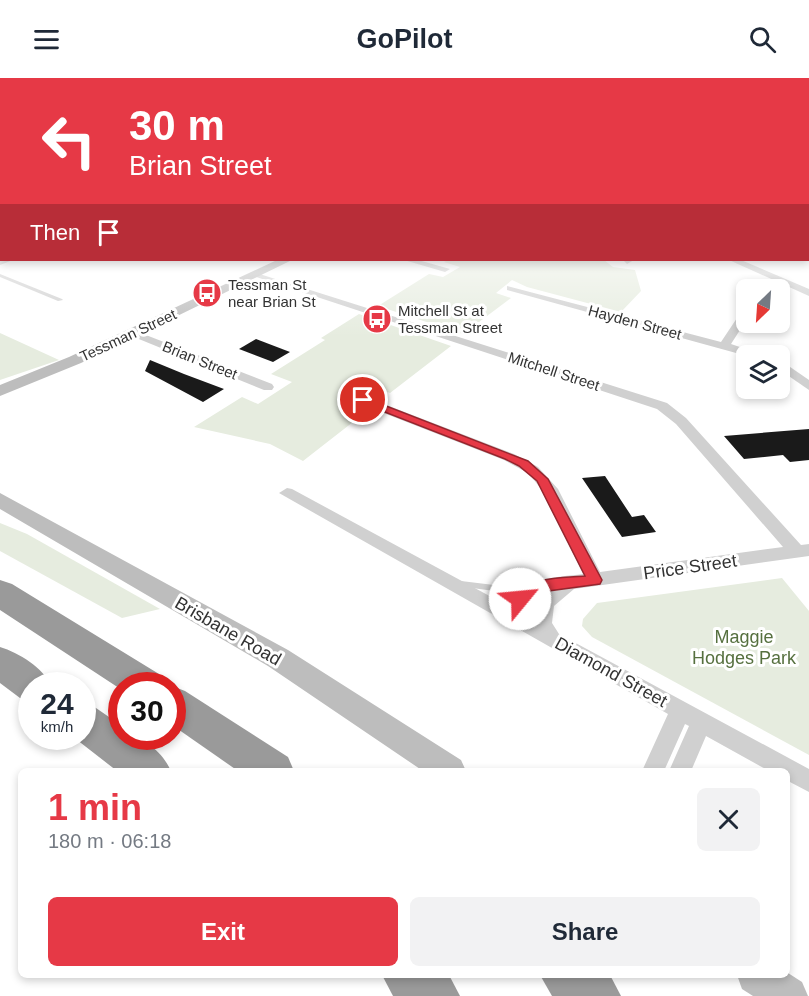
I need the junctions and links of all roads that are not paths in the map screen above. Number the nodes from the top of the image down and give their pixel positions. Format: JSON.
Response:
{"nodes":[{"id":1,"x":284,"y":261,"type":"edge"},
{"id":2,"x":412,"y":261,"type":"edge"},
{"id":3,"x":736,"y":261,"type":"edge"},
{"id":4,"x":445,"y":269,"type":"dead end"},
{"id":5,"x":256,"y":274,"type":"junction"},
{"id":6,"x":0,"y":275,"type":"edge"},
{"id":7,"x":793,"y":286,"type":"junction"},
{"id":8,"x":790,"y":287,"type":"edge"},
{"id":9,"x":510,"y":289,"type":"dead end"},
{"id":10,"x":809,"y":293,"type":"edge"},
{"id":11,"x":60,"y":300,"type":"dead end"},
{"id":12,"x":736,"y":328,"type":"edge"},
{"id":13,"x":133,"y":333,"type":"junction"},
{"id":14,"x":725,"y":345,"type":"junction"},
{"id":15,"x":736,"y":348,"type":"edge"},
{"id":16,"x":790,"y":372,"type":"edge"},
{"id":17,"x":279,"y":380,"type":"dead end"},
{"id":18,"x":809,"y":386,"type":"edge"},
{"id":19,"x":267,"y":387,"type":"junction"},
{"id":20,"x":0,"y":391,"type":"edge"},
{"id":21,"x":255,"y":395,"type":"dead end"},
{"id":22,"x":362,"y":400,"type":"dead end"},
{"id":23,"x":287,"y":494,"type":"dead end"},
{"id":24,"x":0,"y":500,"type":"edge"},
{"id":25,"x":803,"y":551,"type":"edge"},
{"id":26,"x":443,"y":579,"type":"junction"},
{"id":27,"x":595,"y":580,"type":"junction"},
{"id":28,"x":570,"y":583,"type":"junction"},
{"id":29,"x":550,"y":585,"type":"junction"},
{"id":30,"x":0,"y":594,"type":"edge"},
{"id":31,"x":540,"y":618,"type":"junction"},
{"id":32,"x":518,"y":621,"type":"junction"},
{"id":33,"x":562,"y":646,"type":"junction"},
{"id":34,"x":0,"y":662,"type":"edge"},
{"id":35,"x":124,"y":672,"type":"edge"},
{"id":36,"x":18,"y":675,"type":"edge"},
{"id":37,"x":680,"y":710,"type":"junction"},
{"id":38,"x":186,"y":712,"type":"edge"},
{"id":39,"x":701,"y":722,"type":"junction"},
{"id":40,"x":96,"y":731,"type":"edge"},
{"id":41,"x":146,"y":768,"type":"edge"},
{"id":42,"x":269,"y":768,"type":"edge"},
{"id":43,"x":445,"y":768,"type":"edge"},
{"id":44,"x":654,"y":768,"type":"edge"},
{"id":45,"x":681,"y":768,"type":"edge"},
{"id":46,"x":785,"y":768,"type":"edge"},
{"id":47,"x":790,"y":771,"type":"edge"},
{"id":48,"x":809,"y":781,"type":"edge"},
{"id":49,"x":412,"y":978,"type":"edge"},
{"id":50,"x":570,"y":978,"type":"edge"},
{"id":51,"x":761,"y":978,"type":"edge"},
{"id":52,"x":434,"y":996,"type":"edge"},
{"id":53,"x":595,"y":996,"type":"edge"},
{"id":54,"x":788,"y":996,"type":"edge"}],
"edges":[{"from":1,"to":5,"type":"street","name":"Tessman Street"},
{"from":2,"to":4,"type":"street"},
{"from":3,"to":7,"type":"street"},
{"from":5,"to":13,"type":"street","name":"Tessman Street"},
{"from":5,"to":25,"type":"street","name":"Mitchell Street"},
{"from":6,"to":11,"type":"lane"},
{"from":7,"to":8,"type":"street"},
{"from":7,"to":10,"type":"street"},
{"from":9,"to":14,"type":"street","name":"Hayden Street"},
{"from":12,"to":14,"type":"street"},
{"from":13,"to":19,"type":"street","name":"Brian Street"},
{"from":13,"to":20,"type":"street","name":"Tessman Street"},
{"from":14,"to":15,"type":"street","name":"Hayden Street"},
{"from":16,"to":18,"type":"street"},
{"from":17,"to":19,"type":"street","name":"Brian Street"},
{"from":19,"to":21,"type":"street","name":"Brian Street"},
{"from":22,"to":27,"type":"street"},
{"from":23,"to":26,"type":"street","name":"Diamond Street"},
{"from":24,"to":43,"type":"street","name":"Brisbane Road"},
{"from":25,"to":27,"type":"street","name":"Price Street"},
{"from":26,"to":29,"type":"lane"},
{"from":26,"to":32,"type":"street","name":"Diamond Street"},
{"from":27,"to":28,"type":"street","name":"Price Street"},
{"from":28,"to":29,"type":"street","name":"Price Street"},
{"from":28,"to":31,"type":"street"},
{"from":29,"to":32,"type":"street","name":"Price Street"},
{"from":30,"to":35,"type":"highway"},
{"from":31,"to":32,"type":"street"},
{"from":31,"to":33,"type":"street"},
{"from":32,"to":33,"type":"street","name":"Diamond Street"},
{"from":33,"to":37,"type":"street","name":"Diamond Street"},
{"from":34,"to":36,"type":"highway"},
{"from":37,"to":39,"type":"street","name":"Diamond Street"},
{"from":37,"to":44,"type":"street"},
{"from":38,"to":42,"type":"highway"},
{"from":39,"to":45,"type":"street"},
{"from":39,"to":46,"type":"street","name":"Diamond Street"},
{"from":40,"to":41,"type":"highway"},
{"from":47,"to":48,"type":"street","name":"Diamond Street"},
{"from":49,"to":52,"type":"highway"},
{"from":50,"to":53,"type":"highway"},
{"from":51,"to":54,"type":"street"}]}
